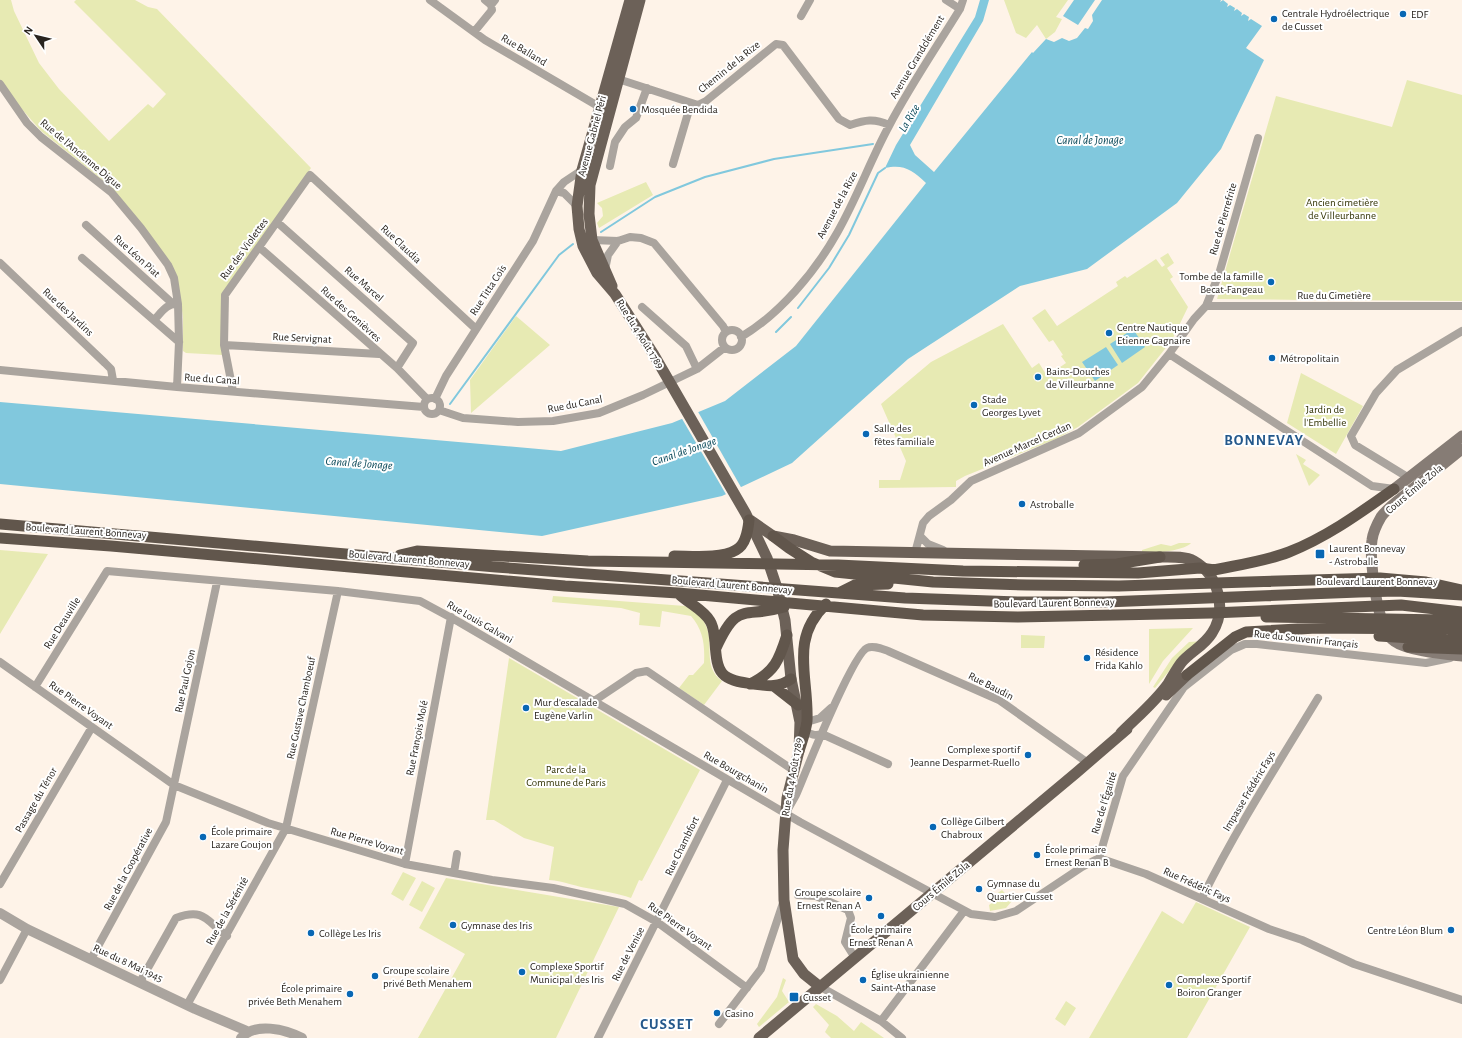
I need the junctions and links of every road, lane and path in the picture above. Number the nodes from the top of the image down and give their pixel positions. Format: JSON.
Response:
{"nodes":[{"id":1,"x":430,"y":0,"type":"edge"},
{"id":2,"x":630,"y":0,"type":"edge"},
{"id":3,"x":640,"y":0,"type":"edge"},
{"id":4,"x":810,"y":0,"type":"edge"},
{"id":5,"x":946,"y":0,"type":"edge"},
{"id":6,"x":963,"y":0,"type":"edge"},
{"id":7,"x":490,"y":2,"type":"edge"},
{"id":8,"x":960,"y":9,"type":"junction"},
{"id":9,"x":801,"y":16,"type":"dead end"},
{"id":10,"x":474,"y":32,"type":"junction"},
{"id":11,"x":621,"y":33,"type":"junction"},
{"id":12,"x":618,"y":79,"type":"junction"},
{"id":13,"x":0,"y":84,"type":"edge"},
{"id":14,"x":647,"y":88,"type":"junction"},
{"id":15,"x":691,"y":103,"type":"junction"},
{"id":16,"x":605,"y":109,"type":"junction"},
{"id":17,"x":889,"y":125,"type":"junction"},
{"id":18,"x":1258,"y":138,"type":"dead end"},
{"id":19,"x":673,"y":164,"type":"dead end"},
{"id":20,"x":610,"y":166,"type":"dead end"},
{"id":21,"x":582,"y":170,"type":"junction"},
{"id":22,"x":310,"y":175,"type":"joint"},
{"id":23,"x":556,"y":191,"type":"junction"},
{"id":24,"x":577,"y":206,"type":"junction"},
{"id":25,"x":277,"y":222,"type":"junction"},
{"id":26,"x":86,"y":225,"type":"dead end"},
{"id":27,"x":589,"y":238,"type":"junction"},
{"id":28,"x":618,"y":241,"type":"junction"},
{"id":29,"x":259,"y":247,"type":"junction"},
{"id":30,"x":82,"y":258,"type":"dead end"},
{"id":31,"x":0,"y":263,"type":"edge"},
{"id":32,"x":605,"y":270,"type":"junction"},
{"id":33,"x":615,"y":294,"type":"junction"},
{"id":34,"x":175,"y":304,"type":"junction"},
{"id":35,"x":1206,"y":306,"type":"junction"},
{"id":36,"x":1462,"y":306,"type":"edge"},
{"id":37,"x":642,"y":307,"type":"dead end"},
{"id":38,"x":154,"y":320,"type":"junction"},
{"id":39,"x":476,"y":329,"type":"junction"},
{"id":40,"x":1462,"y":331,"type":"edge"},
{"id":41,"x":726,"y":332,"type":"junction"},
{"id":42,"x":741,"y":337,"type":"junction"},
{"id":43,"x":180,"y":342,"type":"junction"},
{"id":44,"x":224,"y":345,"type":"junction"},
{"id":45,"x":725,"y":347,"type":"junction"},
{"id":46,"x":379,"y":354,"type":"junction"},
{"id":47,"x":1170,"y":354,"type":"junction"},
{"id":48,"x":397,"y":368,"type":"junction"},
{"id":49,"x":697,"y":369,"type":"junction"},
{"id":50,"x":0,"y":370,"type":"edge"},
{"id":51,"x":113,"y":380,"type":"junction"},
{"id":52,"x":177,"y":387,"type":"junction"},
{"id":53,"x":233,"y":391,"type":"junction"},
{"id":54,"x":429,"y":402,"type":"junction"},
{"id":55,"x":439,"y":410,"type":"junction"},
{"id":56,"x":1462,"y":436,"type":"edge"},
{"id":57,"x":1462,"y":448,"type":"edge"},
{"id":58,"x":1409,"y":478,"type":"junction"},
{"id":59,"x":1394,"y":489,"type":"junction"},
{"id":60,"x":749,"y":520,"type":"junction"},
{"id":61,"x":0,"y":524,"type":"edge"},
{"id":62,"x":773,"y":536,"type":"junction"},
{"id":63,"x":921,"y":537,"type":"junction"},
{"id":64,"x":0,"y":538,"type":"edge"},
{"id":65,"x":916,"y":553,"type":"junction"},
{"id":66,"x":956,"y":553,"type":"junction"},
{"id":67,"x":386,"y":557,"type":"junction"},
{"id":68,"x":1160,"y":557,"type":"junction"},
{"id":69,"x":588,"y":561,"type":"junction"},
{"id":70,"x":791,"y":565,"type":"junction"},
{"id":71,"x":1214,"y":570,"type":"junction"},
{"id":72,"x":107,"y":571,"type":"joint"},
{"id":73,"x":217,"y":582,"type":"junction"},
{"id":74,"x":933,"y":582,"type":"junction"},
{"id":75,"x":1120,"y":586,"type":"junction"},
{"id":76,"x":1462,"y":590,"type":"edge"},
{"id":77,"x":338,"y":591,"type":"junction"},
{"id":78,"x":678,"y":593,"type":"junction"},
{"id":79,"x":1462,"y":595,"type":"edge"},
{"id":80,"x":793,"y":604,"type":"junction"},
{"id":81,"x":1462,"y":612,"type":"edge"},
{"id":82,"x":1212,"y":613,"type":"junction"},
{"id":83,"x":451,"y":617,"type":"junction"},
{"id":84,"x":1462,"y":623,"type":"edge"},
{"id":85,"x":1305,"y":630,"type":"junction"},
{"id":86,"x":1462,"y":631,"type":"edge"},
{"id":87,"x":787,"y":635,"type":"junction"},
{"id":88,"x":1462,"y":641,"type":"edge"},
{"id":89,"x":1408,"y":647,"type":"junction"},
{"id":90,"x":1462,"y":649,"type":"edge"},
{"id":91,"x":715,"y":650,"type":"junction"},
{"id":92,"x":1462,"y":657,"type":"edge"},
{"id":93,"x":1,"y":666,"type":"edge"},
{"id":94,"x":1187,"y":675,"type":"joint"},
{"id":95,"x":791,"y":679,"type":"junction"},
{"id":96,"x":750,"y":684,"type":"junction"},
{"id":97,"x":775,"y":686,"type":"junction"},
{"id":98,"x":35,"y":687,"type":"junction"},
{"id":99,"x":1318,"y":698,"type":"dead end"},
{"id":100,"x":594,"y":701,"type":"junction"},
{"id":101,"x":1166,"y":702,"type":"junction"},
{"id":102,"x":798,"y":705,"type":"junction"},
{"id":103,"x":834,"y":705,"type":"junction"},
{"id":104,"x":820,"y":718,"type":"junction"},
{"id":105,"x":806,"y":726,"type":"junction"},
{"id":106,"x":92,"y":727,"type":"junction"},
{"id":107,"x":824,"y":730,"type":"junction"},
{"id":108,"x":1121,"y":733,"type":"junction"},
{"id":109,"x":799,"y":751,"type":"junction"},
{"id":110,"x":1088,"y":763,"type":"junction"},
{"id":111,"x":888,"y":764,"type":"dead end"},
{"id":112,"x":793,"y":770,"type":"junction"},
{"id":113,"x":727,"y":780,"type":"junction"},
{"id":114,"x":174,"y":785,"type":"junction"},
{"id":115,"x":785,"y":813,"type":"junction"},
{"id":116,"x":286,"y":828,"type":"junction"},
{"id":117,"x":457,"y":854,"type":"dead end"},
{"id":118,"x":1099,"y":858,"type":"junction"},
{"id":119,"x":405,"y":864,"type":"junction"},
{"id":120,"x":454,"y":873,"type":"junction"},
{"id":121,"x":0,"y":884,"type":"edge"},
{"id":122,"x":932,"y":894,"type":"junction"},
{"id":123,"x":798,"y":895,"type":"dead end"},
{"id":124,"x":1202,"y":898,"type":"junction"},
{"id":125,"x":784,"y":900,"type":"junction"},
{"id":126,"x":964,"y":911,"type":"junction"},
{"id":127,"x":0,"y":914,"type":"edge"},
{"id":128,"x":657,"y":922,"type":"junction"},
{"id":129,"x":27,"y":929,"type":"junction"},
{"id":130,"x":227,"y":936,"type":"junction"},
{"id":131,"x":854,"y":958,"type":"junction"},
{"id":132,"x":91,"y":959,"type":"junction"},
{"id":133,"x":0,"y":980,"type":"edge"},
{"id":134,"x":140,"y":982,"type":"junction"},
{"id":135,"x":819,"y":986,"type":"junction"},
{"id":136,"x":747,"y":988,"type":"junction"},
{"id":137,"x":1462,"y":1000,"type":"edge"},
{"id":138,"x":187,"y":1005,"type":"junction"},
{"id":139,"x":881,"y":1021,"type":"junction"},
{"id":140,"x":719,"y":1024,"type":"dead end"},
{"id":141,"x":244,"y":1035,"type":"edge"},
{"id":142,"x":302,"y":1038,"type":"edge"},
{"id":143,"x":598,"y":1038,"type":"edge"},
{"id":144,"x":759,"y":1038,"type":"edge"},
{"id":145,"x":902,"y":1038,"type":"edge"}],
"edges":[{"from":1,"to":10,"type":"street","name":"Rue Balland"},
{"from":2,"to":11,"type":"main road","name":"Avenue Gabriel Péri"},
{"from":3,"to":12,"type":"main road","name":"Avenue Gabriel Péri"},
{"from":4,"to":9,"type":"street"},
{"from":5,"to":8,"type":"street"},
{"from":6,"to":8,"type":"street","name":"Avenue Grandclément"},
{"from":7,"to":10,"type":"street"},
{"from":8,"to":17,"type":"street","name":"Avenue Grandclément"},
{"from":10,"to":16,"type":"street","name":"Rue Balland"},
{"from":11,"to":12,"type":"main road","name":"Avenue Gabriel Péri"},
{"from":11,"to":16,"type":"main road","name":"Avenue Gabriel Péri"},
{"from":12,"to":14,"type":"street","name":"Chemin de la Rize"},
{"from":12,"to":16,"type":"main road","name":"Avenue Gabriel Péri"},
{"from":13,"to":34,"type":"street","name":"Rue de l'Ancienne Digue"},
{"from":14,"to":15,"type":"street","name":"Chemin de la Rize"},
{"from":14,"to":20,"type":"street"},
{"from":15,"to":17,"type":"street","name":"Chemin de la Rize"},
{"from":15,"to":19,"type":"street"},
{"from":16,"to":21,"type":"main road","name":"Avenue Gabriel Péri"},
{"from":16,"to":27,"type":"main road","name":"Avenue Gabriel Péri"},
{"from":17,"to":42,"type":"street","name":"Avenue de la Rize"},
{"from":18,"to":35,"type":"street","name":"Rue de Pierrefrite"},
{"from":21,"to":23,"type":"street","name":"Rue Titta Coïs"},
{"from":21,"to":24,"type":"main road","name":"Avenue Gabriel Péri"},
{"from":22,"to":25,"type":"street","name":"Rue des Violettes"},
{"from":22,"to":39,"type":"street","name":"Rue Claudia"},
{"from":23,"to":24,"type":"street"},
{"from":23,"to":39,"type":"street","name":"Rue Titta Coïs"},
{"from":24,"to":27,"type":"main road","name":"Avenue Gabriel Péri"},
{"from":25,"to":29,"type":"street","name":"Rue des Violettes"},
{"from":25,"to":48,"type":"street","name":"Rue Marcel"},
{"from":26,"to":34,"type":"street","name":"Rue Léon Piat"},
{"from":27,"to":28,"type":"street"},
{"from":27,"to":32,"type":"main road","name":"Rue du 4 Août 1789"},
{"from":27,"to":33,"type":"main road","name":"Rue du 4 Août 1789"},
{"from":28,"to":32,"type":"street"},
{"from":28,"to":41,"type":"street"},
{"from":29,"to":44,"type":"street","name":"Rue des Violettes"},
{"from":29,"to":46,"type":"street","name":"Rue des Genièvres"},
{"from":30,"to":38,"type":"street"},
{"from":31,"to":51,"type":"street","name":"Rue des Jardins"},
{"from":32,"to":33,"type":"main road","name":"Rue du 4 Août 1789"},
{"from":33,"to":60,"type":"main road","name":"Rue du 4 Août 1789"},
{"from":34,"to":38,"type":"street"},
{"from":34,"to":43,"type":"street"},
{"from":35,"to":36,"type":"street","name":"Rue du Cimetière"},
{"from":35,"to":47,"type":"street","name":"Avenue Marcel Cerdan"},
{"from":37,"to":49,"type":"street"},
{"from":38,"to":43,"type":"street"},
{"from":39,"to":54,"type":"street","name":"Rue Titta Coïs"},
{"from":40,"to":58,"type":"street"},
{"from":41,"to":42,"type":"street"},
{"from":41,"to":45,"type":"street"},
{"from":42,"to":45,"type":"street"},
{"from":43,"to":52,"type":"street"},
{"from":44,"to":46,"type":"street","name":"Rue Servignat"},
{"from":44,"to":53,"type":"street","name":"Rue des Violettes"},
{"from":45,"to":49,"type":"street","name":"Rue du Canal"},
{"from":46,"to":48,"type":"street","name":"Rue des Genièvres"},
{"from":47,"to":59,"type":"street"},
{"from":47,"to":63,"type":"street","name":"Avenue Marcel Cerdan"},
{"from":48,"to":54,"type":"street","name":"Rue des Genièvres"},
{"from":49,"to":55,"type":"street","name":"Rue du Canal"},
{"from":50,"to":51,"type":"street","name":"Rue du Canal"},
{"from":51,"to":52,"type":"street","name":"Rue du Canal"},
{"from":52,"to":53,"type":"street","name":"Rue du Canal"},
{"from":53,"to":54,"type":"street","name":"Rue du Canal"},
{"from":54,"to":55,"type":"street"},
{"from":54,"to":55,"type":"street","name":"Rue du Canal"},
{"from":56,"to":58,"type":"main road","name":"Cours Émile Zola"},
{"from":57,"to":89,"type":"main road","name":"Cours Émile Zola"},
{"from":58,"to":59,"type":"main road","name":"Cours Émile Zola"},
{"from":59,"to":71,"type":"highway"},
{"from":60,"to":62,"type":"main road"},
{"from":60,"to":69,"type":"highway"},
{"from":60,"to":87,"type":"main road","name":"Rue du 4 Août 1789"},
{"from":61,"to":67,"type":"highway","name":"Boulevard Laurent Bonnevay"},
{"from":62,"to":65,"type":"main road"},
{"from":62,"to":74,"type":"highway"},
{"from":63,"to":65,"type":"street","name":"Avenue Marcel Cerdan"},
{"from":63,"to":66,"type":"street"},
{"from":64,"to":78,"type":"highway","name":"Boulevard Laurent Bonnevay"},
{"from":65,"to":66,"type":"main road"},
{"from":66,"to":68,"type":"main road"},
{"from":67,"to":69,"type":"highway"},
{"from":67,"to":79,"type":"highway","name":"Boulevard Laurent Bonnevay"},
{"from":68,"to":70,"type":"highway"},
{"from":68,"to":108,"type":"main road","name":"Cours Émile Zola"},
{"from":69,"to":70,"type":"highway"},
{"from":70,"to":71,"type":"highway"},
{"from":71,"to":75,"type":"highway"},
{"from":72,"to":73,"type":"street","name":"Rue Louis Galvani"},
{"from":72,"to":98,"type":"street","name":"Rue Deauville"},
{"from":73,"to":77,"type":"street","name":"Rue Louis Galvani"},
{"from":73,"to":114,"type":"street","name":"Rue Paul Gojon"},
{"from":74,"to":75,"type":"highway"},
{"from":74,"to":105,"type":"highway"},
{"from":75,"to":76,"type":"highway"},
{"from":77,"to":83,"type":"street","name":"Rue Louis Galvani"},
{"from":77,"to":116,"type":"street","name":"Rue Gustave Chamboeuf"},
{"from":78,"to":80,"type":"highway","name":"Boulevard Laurent Bonnevay"},
{"from":78,"to":91,"type":"highway"},
{"from":80,"to":82,"type":"highway","name":"Boulevard Laurent Bonnevay"},
{"from":80,"to":91,"type":"highway"},
{"from":81,"to":82,"type":"highway","name":"Boulevard Laurent Bonnevay"},
{"from":82,"to":84,"type":"highway"},
{"from":83,"to":100,"type":"street","name":"Rue Louis Galvani"},
{"from":83,"to":119,"type":"street","name":"Rue François Molé"},
{"from":85,"to":86,"type":"highway"},
{"from":85,"to":88,"type":"highway"},
{"from":85,"to":94,"type":"highway"},
{"from":87,"to":95,"type":"main road","name":"Rue du 4 Août 1789"},
{"from":87,"to":96,"type":"highway"},
{"from":89,"to":90,"type":"highway"},
{"from":89,"to":92,"type":"main road","name":"Cours Émile Zola"},
{"from":91,"to":96,"type":"highway"},
{"from":92,"to":101,"type":"street","name":"Rue du Souvenir Français"},
{"from":93,"to":98,"type":"street","name":"Rue Pierre Voyant"},
{"from":94,"to":101,"type":"main road","name":"Cours Émile Zola"},
{"from":95,"to":97,"type":"highway"},
{"from":95,"to":102,"type":"main road","name":"Rue du 4 Août 1789"},
{"from":96,"to":97,"type":"highway"},
{"from":97,"to":102,"type":"highway"},
{"from":98,"to":106,"type":"street","name":"Rue Pierre Voyant"},
{"from":99,"to":124,"type":"street","name":"Impasse Frédéric Fays"},
{"from":100,"to":112,"type":"street"},
{"from":100,"to":113,"type":"street","name":"Rue Bourgchanin"},
{"from":101,"to":108,"type":"main road","name":"Cours Émile Zola"},
{"from":101,"to":118,"type":"street","name":"Rue de l'Égalité"},
{"from":102,"to":109,"type":"main road","name":"Rue du 4 Août 1789"},
{"from":103,"to":104,"type":"street"},
{"from":103,"to":107,"type":"street"},
{"from":103,"to":110,"type":"street","name":"Rue Baudin"},
{"from":104,"to":105,"type":"street"},
{"from":104,"to":107,"type":"street"},
{"from":105,"to":107,"type":"street"},
{"from":105,"to":109,"type":"highway"},
{"from":106,"to":114,"type":"street","name":"Rue Pierre Voyant"},
{"from":106,"to":121,"type":"street","name":"Passage du Ténor"},
{"from":107,"to":111,"type":"street"},
{"from":107,"to":115,"type":"street"},
{"from":108,"to":110,"type":"main road","name":"Cours Émile Zola"},
{"from":109,"to":112,"type":"main road","name":"Rue du 4 Août 1789"},
{"from":110,"to":122,"type":"main road","name":"Cours Émile Zola"},
{"from":112,"to":115,"type":"main road","name":"Rue du 4 Août 1789"},
{"from":113,"to":115,"type":"street","name":"Rue Bourgchanin"},
{"from":113,"to":128,"type":"street","name":"Rue Chambfort"},
{"from":114,"to":116,"type":"street","name":"Rue Pierre Voyant"},
{"from":114,"to":132,"type":"street","name":"Rue de la Coopérative"},
{"from":115,"to":122,"type":"street","name":"Rue Bourgchanin"},
{"from":115,"to":125,"type":"main road","name":"Rue du 4 Août 1789"},
{"from":116,"to":119,"type":"street","name":"Rue Pierre Voyant"},
{"from":116,"to":130,"type":"street","name":"Rue de la Sérénité"},
{"from":117,"to":120,"type":"street"},
{"from":118,"to":124,"type":"street","name":"Rue Frédéric Fays"},
{"from":118,"to":126,"type":"street"},
{"from":119,"to":120,"type":"street","name":"Rue Pierre Voyant"},
{"from":120,"to":128,"type":"street","name":"Rue Pierre Voyant"},
{"from":122,"to":126,"type":"street"},
{"from":122,"to":131,"type":"main road","name":"Cours Émile Zola"},
{"from":123,"to":131,"type":"street"},
{"from":124,"to":137,"type":"street","name":"Rue Frédéric Fays"},
{"from":125,"to":135,"type":"main road"},
{"from":125,"to":136,"type":"street","name":"Rue du 4 Août 1789"},
{"from":126,"to":139,"type":"street"},
{"from":127,"to":129,"type":"street","name":"Rue du 8 Mai 1945"},
{"from":128,"to":136,"type":"street","name":"Rue Pierre Voyant"},
{"from":128,"to":143,"type":"street","name":"Rue de Venise"},
{"from":129,"to":132,"type":"street","name":"Rue du 8 Mai 1945"},
{"from":129,"to":133,"type":"street"},
{"from":130,"to":134,"type":"street"},
{"from":130,"to":138,"type":"street","name":"Rue de la Sérénité"},
{"from":131,"to":135,"type":"main road","name":"Cours Émile Zola"},
{"from":132,"to":134,"type":"street","name":"Rue du 8 Mai 1945"},
{"from":134,"to":138,"type":"street","name":"Rue du 8 Mai 1945"},
{"from":135,"to":139,"type":"street"},
{"from":135,"to":144,"type":"main road","name":"Cours Émile Zola"},
{"from":136,"to":140,"type":"street","name":"Rue du 4 Août 1789"},
{"from":138,"to":141,"type":"street","name":"Rue du 8 Mai 1945"},
{"from":139,"to":145,"type":"street"},
{"from":141,"to":142,"type":"street"}]}
